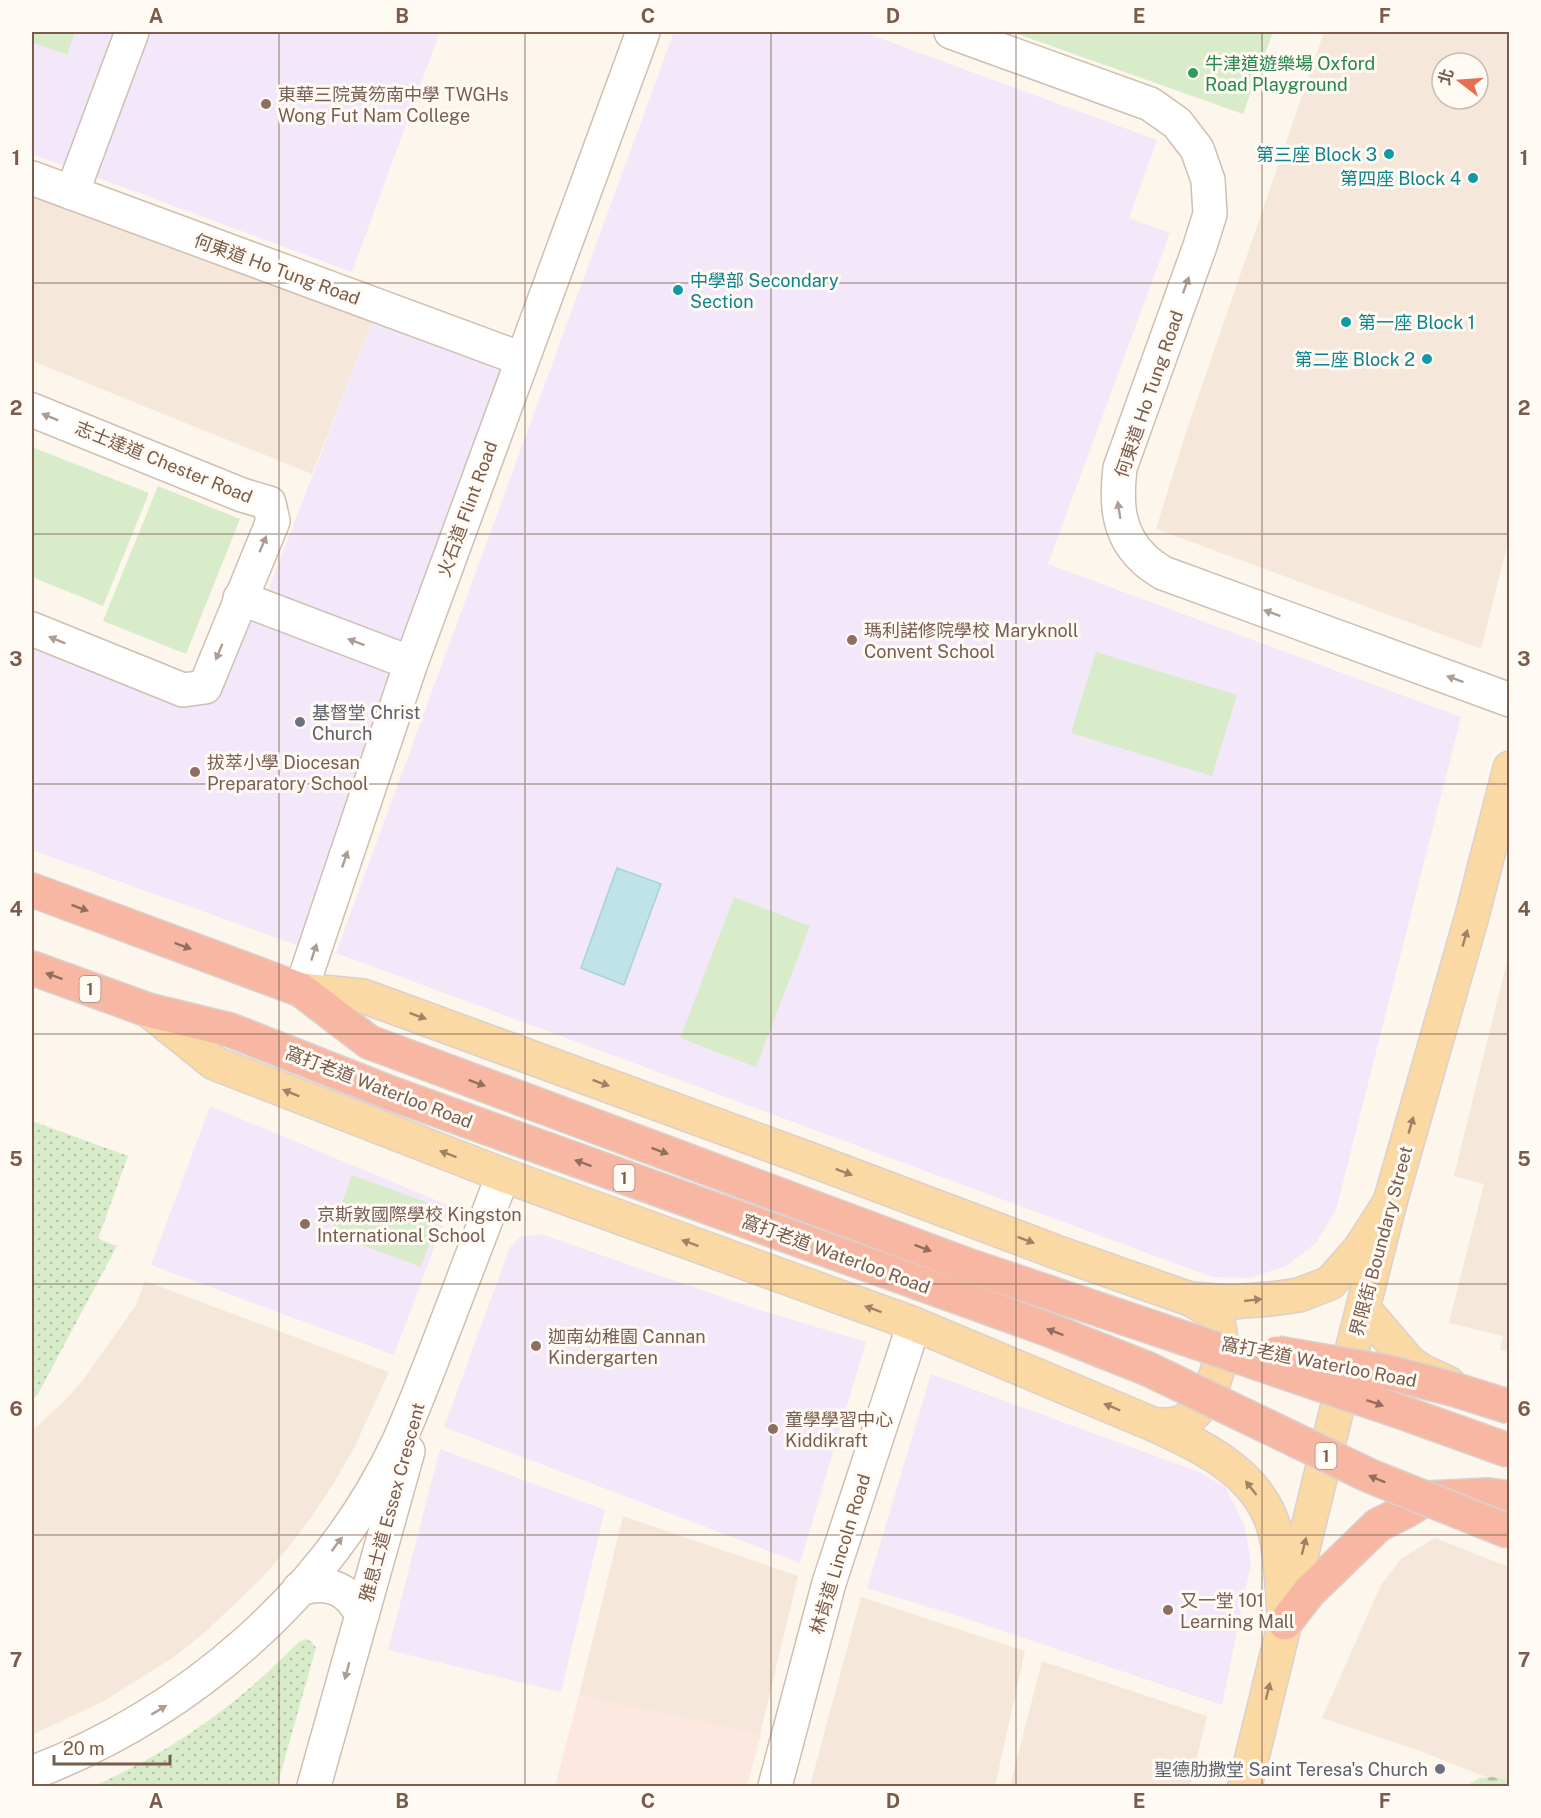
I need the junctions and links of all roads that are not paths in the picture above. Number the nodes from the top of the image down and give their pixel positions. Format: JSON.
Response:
{"nodes":[{"id":1,"x":132,"y":32,"type":"edge"},
{"id":2,"x":643,"y":32,"type":"edge"},
{"id":3,"x":951,"y":32,"type":"edge"},
{"id":4,"x":32,"y":178,"type":"edge"},
{"id":5,"x":72,"y":193,"type":"junction"},
{"id":6,"x":522,"y":359,"type":"junction"},
{"id":7,"x":32,"y":410,"type":"edge"},
{"id":8,"x":240,"y":598,"type":"junction"},
{"id":9,"x":32,"y":629,"type":"edge"},
{"id":10,"x":411,"y":663,"type":"junction"},
{"id":11,"x":1509,"y":700,"type":"edge"},
{"id":12,"x":1509,"y":768,"type":"edge"},
{"id":13,"x":32,"y":890,"type":"edge"},
{"id":14,"x":32,"y":968,"type":"edge"},
{"id":15,"x":301,"y":990,"type":"junction"},
{"id":16,"x":148,"y":1010,"type":"junction"},
{"id":17,"x":503,"y":1175,"type":"junction"},
{"id":18,"x":1390,"y":1202,"type":"junction"},
{"id":19,"x":1190,"y":1299,"type":"junction"},
{"id":20,"x":1363,"y":1308,"type":"junction"},
{"id":21,"x":914,"y":1324,"type":"junction"},
{"id":22,"x":1160,"y":1330,"type":"junction"},
{"id":23,"x":422,"y":1388,"type":"junction"},
{"id":24,"x":1509,"y":1407,"type":"edge"},
{"id":25,"x":1155,"y":1425,"type":"junction"},
{"id":26,"x":1509,"y":1451,"type":"edge"},
{"id":27,"x":1509,"y":1498,"type":"edge"},
{"id":28,"x":1509,"y":1532,"type":"edge"},
{"id":29,"x":300,"y":1589,"type":"junction"},
{"id":30,"x":362,"y":1615,"type":"junction"},
{"id":31,"x":1285,"y":1623,"type":"junction"},
{"id":32,"x":32,"y":1773,"type":"edge"},
{"id":33,"x":314,"y":1786,"type":"edge"},
{"id":34,"x":775,"y":1786,"type":"edge"},
{"id":35,"x":1245,"y":1786,"type":"edge"}],
"edges":[{"from":1,"to":5,"type":"street"},
{"from":2,"to":6,"type":"street","name":"火石道 Flint Road"},
{"from":11,"to":3,"type":"street","name":"何東道 Ho Tung Road","one_way":true},
{"from":4,"to":5,"type":"street","name":"何東道 Ho Tung Road"},
{"from":5,"to":6,"type":"street","name":"何東道 Ho Tung Road"},
{"from":6,"to":10,"type":"street","name":"火石道 Flint Road"},
{"from":8,"to":7,"type":"street","name":"志士達道 Chester Road","one_way":true},
{"from":8,"to":9,"type":"street","name":"志士達道 Chester Road","one_way":true},
{"from":10,"to":8,"type":"street","one_way":true},
{"from":15,"to":10,"type":"street","name":"火石道 Flint Road","one_way":true},
{"from":18,"to":12,"type":"main road","name":"界限街 Boundary Street","one_way":true},
{"from":13,"to":15,"type":"highway","name":"窩打老道 Waterloo Road","number":"1","one_way":true},
{"from":16,"to":14,"type":"highway","name":"窩打老道 Waterloo Road","number":"1","one_way":true},
{"from":15,"to":19,"type":"main road","name":"窩打老道 Waterloo Road","one_way":true},
{"from":15,"to":22,"type":"highway","name":"窩打老道 Waterloo Road","number":"1","one_way":true},
{"from":17,"to":16,"type":"main road","name":"窩打老道 Waterloo Road","one_way":true},
{"from":28,"to":16,"type":"highway","name":"窩打老道 Waterloo Road","number":"1","one_way":true,"bridge":true},
{"from":21,"to":17,"type":"main road","name":"窩打老道 Waterloo Road","one_way":true},
{"from":17,"to":23,"type":"street","name":"雅息士道 Essex Crescent"},
{"from":19,"to":18,"type":"main road","name":"窩打老道 Waterloo Road","one_way":true},
{"from":18,"to":20,"type":"main road","name":"界限街 Boundary Street"},
{"from":19,"to":25,"type":"main road"},
{"from":20,"to":24,"type":"main road","name":"窩打老道 Waterloo Road"},
{"from":31,"to":20,"type":"main road","name":"界限街 Boundary Street","one_way":true},
{"from":25,"to":21,"type":"main road","name":"窩打老道 Waterloo Road","one_way":true},
{"from":21,"to":34,"type":"street","name":"林肯道 Lincoln Road"},
{"from":22,"to":24,"type":"highway","name":"窩打老道 Waterloo Road","number":"1","bridge":true},
{"from":22,"to":26,"type":"highway","one_way":true,"bridge":true},
{"from":29,"to":23,"type":"street","name":"雅息士道 Essex Crescent","one_way":true},
{"from":23,"to":30,"type":"street","name":"雅息士道 Essex Crescent"},
{"from":31,"to":25,"type":"main road","name":"窩打老道 Waterloo Road","one_way":true},
{"from":27,"to":31,"type":"highway"},
{"from":29,"to":30,"type":"street","name":"雅息士道 Essex Crescent"},
{"from":32,"to":29,"type":"street","name":"雅息士道 Essex Crescent","one_way":true},
{"from":30,"to":33,"type":"street","name":"雅息士道 Essex Crescent","one_way":true},
{"from":35,"to":31,"type":"main road","name":"界限街 Boundary Street","one_way":true}]}
